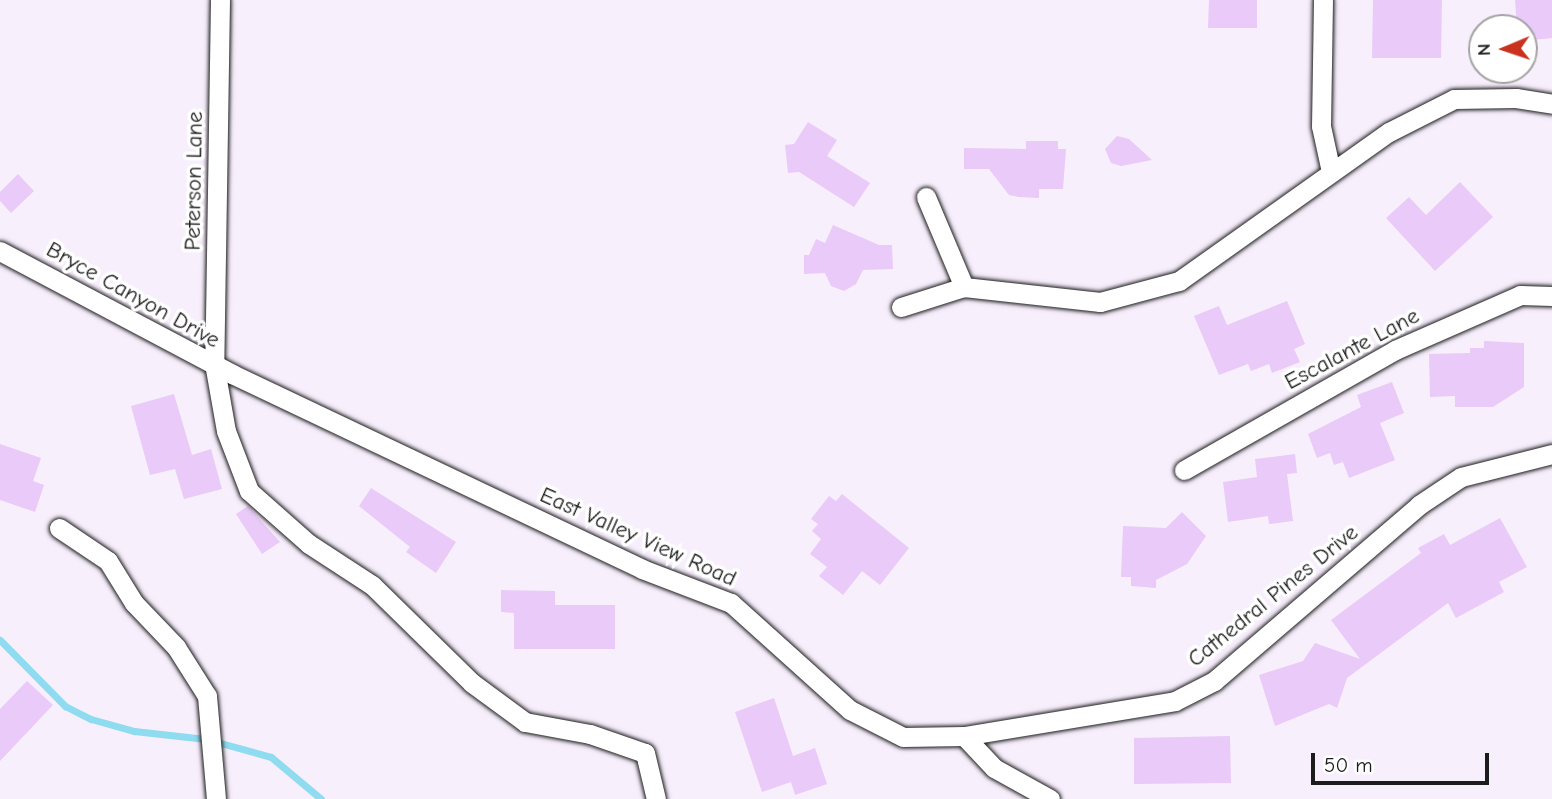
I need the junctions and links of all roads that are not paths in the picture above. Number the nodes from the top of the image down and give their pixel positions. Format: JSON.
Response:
{"nodes":[{"id":1,"x":220,"y":0,"type":"edge"},
{"id":2,"x":1323,"y":0,"type":"edge"},
{"id":3,"x":1552,"y":104,"type":"edge"},
{"id":4,"x":1331,"y":172,"type":"junction"},
{"id":5,"x":926,"y":197,"type":"dead end"},
{"id":6,"x":0,"y":251,"type":"edge"},
{"id":7,"x":964,"y":287,"type":"junction"},
{"id":8,"x":1552,"y":296,"type":"edge"},
{"id":9,"x":901,"y":307,"type":"dead end"},
{"id":10,"x":215,"y":363,"type":"junction"},
{"id":11,"x":1552,"y":454,"type":"edge"},
{"id":12,"x":1184,"y":470,"type":"dead end"},
{"id":13,"x":59,"y":528,"type":"dead end"},
{"id":14,"x":964,"y":736,"type":"junction"},
{"id":15,"x":216,"y":799,"type":"edge"},
{"id":16,"x":656,"y":799,"type":"edge"},
{"id":17,"x":1050,"y":799,"type":"edge"}],
"edges":[{"from":1,"to":10,"type":"street","name":"Peterson Lane"},
{"from":2,"to":4,"type":"street"},
{"from":3,"to":4,"type":"street"},
{"from":4,"to":7,"type":"street"},
{"from":5,"to":7,"type":"street"},
{"from":6,"to":10,"type":"street","name":"Bryce Canyon Drive"},
{"from":7,"to":9,"type":"street"},
{"from":8,"to":12,"type":"street","name":"Escalante Lane"},
{"from":10,"to":14,"type":"street","name":"East Valley View Road"},
{"from":10,"to":16,"type":"street","name":"Bryce Canyon Drive"},
{"from":11,"to":14,"type":"street","name":"Cathedral Pines Drive"},
{"from":13,"to":15,"type":"street"},
{"from":14,"to":17,"type":"street"}]}
